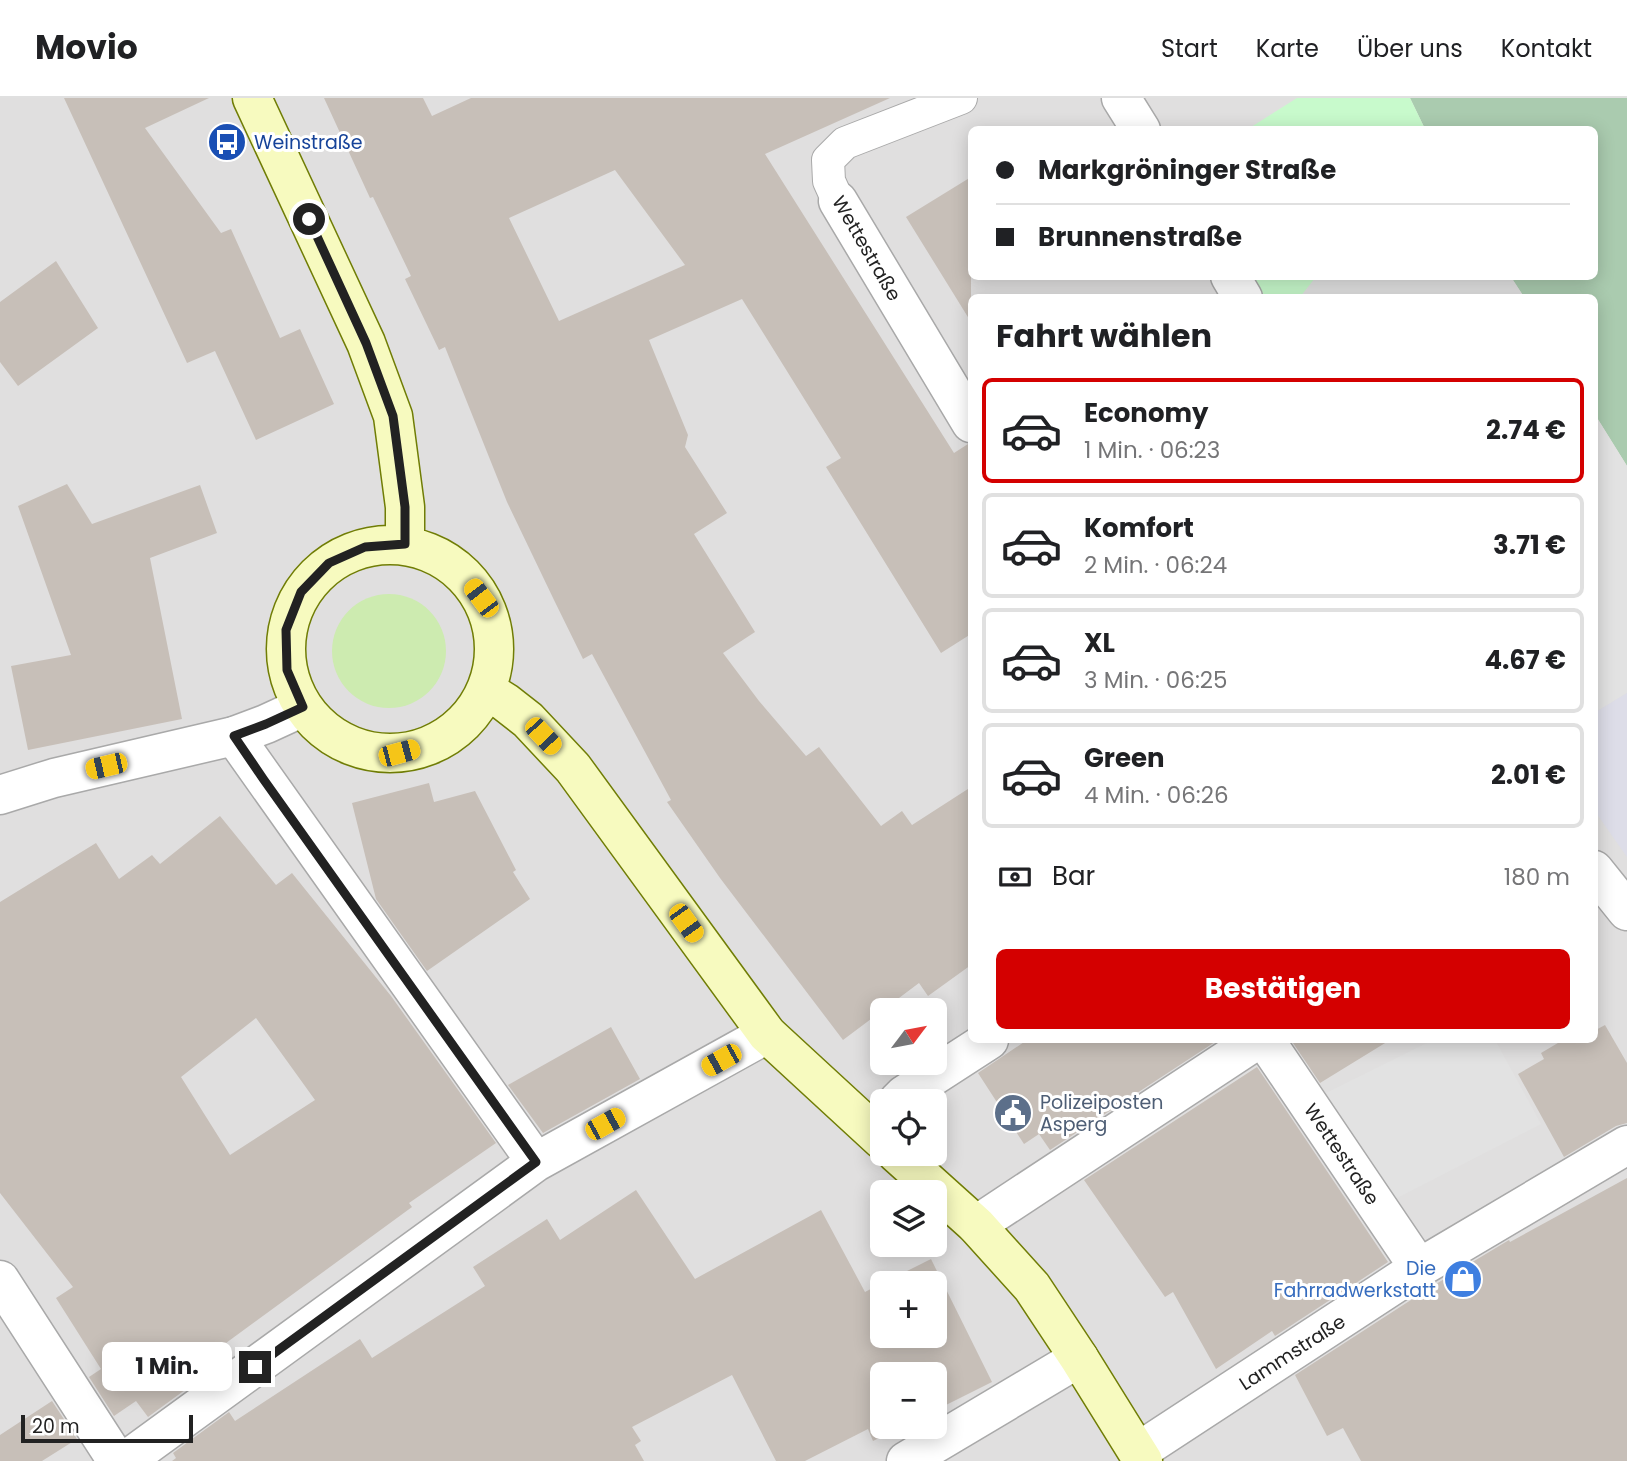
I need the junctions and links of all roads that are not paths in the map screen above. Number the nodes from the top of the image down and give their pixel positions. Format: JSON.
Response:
{"nodes":[{"id":1,"x":253,"y":98,"type":"edge"},
{"id":2,"x":961,"y":98,"type":"edge"},
{"id":3,"x":1121,"y":98,"type":"edge"},
{"id":4,"x":1138,"y":126,"type":"edge"},
{"id":5,"x":838,"y":201,"type":"joint"},
{"id":6,"x":968,"y":418,"type":"edge"},
{"id":7,"x":405,"y":544,"type":"junction"},
{"id":8,"x":486,"y":691,"type":"junction"},
{"id":9,"x":303,"y":707,"type":"junction"},
{"id":10,"x":234,"y":736,"type":"junction"},
{"id":11,"x":0,"y":795,"type":"edge"},
{"id":12,"x":1598,"y":875,"type":"edge"},
{"id":13,"x":1627,"y":911,"type":"edge"},
{"id":14,"x":767,"y":1034,"type":"junction"},
{"id":15,"x":984,"y":1043,"type":"edge"},
{"id":16,"x":1252,"y":1043,"type":"edge"},
{"id":17,"x":1267,"y":1043,"type":"edge"},
{"id":18,"x":914,"y":1089,"type":"edge"},
{"id":19,"x":870,"y":1122,"type":"edge"},
{"id":20,"x":1627,"y":1145,"type":"edge"},
{"id":21,"x":536,"y":1162,"type":"junction"},
{"id":22,"x":910,"y":1166,"type":"edge"},
{"id":23,"x":976,"y":1225,"type":"junction"},
{"id":24,"x":1419,"y":1268,"type":"junction"},
{"id":25,"x":0,"y":1280,"type":"edge"},
{"id":26,"x":1079,"y":1358,"type":"junction"},
{"id":27,"x":1141,"y":1457,"type":"edge"},
{"id":28,"x":117,"y":1461,"type":"edge"},
{"id":29,"x":125,"y":1461,"type":"edge"},
{"id":30,"x":906,"y":1461,"type":"edge"}],
"edges":[{"from":1,"to":7,"type":"main road"},
{"from":2,"to":5,"type":"lane","name":"Wettestraße"},
{"from":3,"to":4,"type":"street"},
{"from":5,"to":6,"type":"street","name":"Wettestraße"},
{"from":7,"to":8,"type":"main road"},
{"from":7,"to":9,"type":"main road"},
{"from":8,"to":9,"type":"main road"},
{"from":8,"to":14,"type":"main road"},
{"from":9,"to":10,"type":"street"},
{"from":10,"to":11,"type":"street"},
{"from":10,"to":21,"type":"street"},
{"from":12,"to":13,"type":"street"},
{"from":14,"to":19,"type":"main road"},
{"from":14,"to":21,"type":"street"},
{"from":15,"to":18,"type":"street"},
{"from":16,"to":23,"type":"street"},
{"from":17,"to":24,"type":"street","name":"Wettestraße"},
{"from":20,"to":24,"type":"street","name":"Lammstraße"},
{"from":21,"to":29,"type":"street"},
{"from":22,"to":23,"type":"main road"},
{"from":23,"to":26,"type":"main road"},
{"from":24,"to":27,"type":"street","name":"Lammstraße"},
{"from":25,"to":28,"type":"street"},
{"from":26,"to":27,"type":"main road"},
{"from":26,"to":30,"type":"street"}]}
